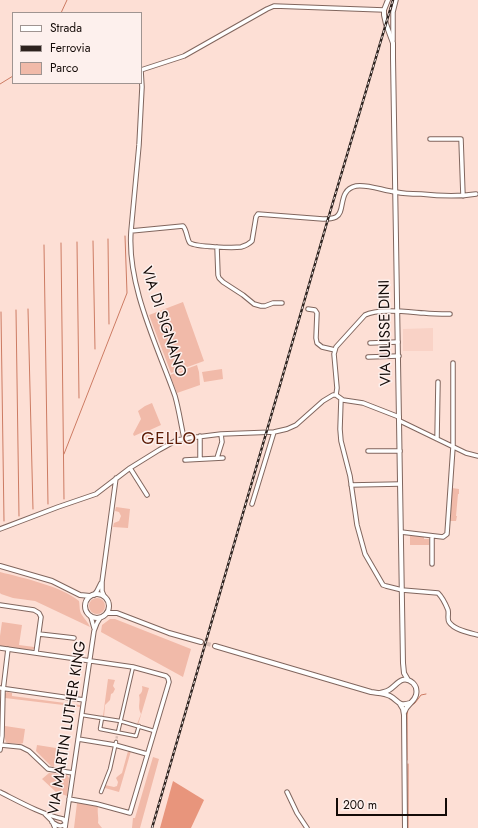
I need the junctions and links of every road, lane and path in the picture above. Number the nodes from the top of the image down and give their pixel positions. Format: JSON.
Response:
{"nodes":[{"id":1,"x":388,"y":0,"type":"edge"},
{"id":2,"x":396,"y":0,"type":"edge"},
{"id":3,"x":384,"y":10,"type":"junction"},
{"id":4,"x":393,"y":43,"type":"junction"},
{"id":5,"x":142,"y":70,"type":"edge"},
{"id":6,"x":142,"y":84,"type":"edge"},
{"id":7,"x":430,"y":139,"type":"dead end"},
{"id":8,"x":396,"y":192,"type":"junction"},
{"id":9,"x":476,"y":194,"type":"dead end"},
{"id":10,"x":463,"y":196,"type":"junction"},
{"id":11,"x":131,"y":231,"type":"junction"},
{"id":12,"x":217,"y":246,"type":"junction"},
{"id":13,"x":282,"y":302,"type":"dead end"},
{"id":14,"x":308,"y":309,"type":"dead end"},
{"id":15,"x":398,"y":312,"type":"junction"},
{"id":16,"x":450,"y":314,"type":"dead end"},
{"id":17,"x":398,"y":342,"type":"junction"},
{"id":18,"x":370,"y":343,"type":"dead end"},
{"id":19,"x":335,"y":350,"type":"junction"},
{"id":20,"x":399,"y":356,"type":"junction"},
{"id":21,"x":368,"y":357,"type":"dead end"},
{"id":22,"x":454,"y":363,"type":"dead end"},
{"id":23,"x":438,"y":382,"type":"dead end"},
{"id":24,"x":336,"y":394,"type":"junction"},
{"id":25,"x":340,"y":398,"type":"junction"},
{"id":26,"x":400,"y":419,"type":"junction"},
{"id":27,"x":274,"y":432,"type":"junction"},
{"id":28,"x":222,"y":434,"type":"junction"},
{"id":29,"x":200,"y":436,"type":"junction"},
{"id":30,"x":184,"y":438,"type":"junction"},
{"id":31,"x":437,"y":439,"type":"junction"},
{"id":32,"x":453,"y":447,"type":"junction"},
{"id":33,"x":368,"y":451,"type":"dead end"},
{"id":34,"x":400,"y":451,"type":"junction"},
{"id":35,"x":478,"y":456,"type":"edge"},
{"id":36,"x":217,"y":458,"type":"junction"},
{"id":37,"x":223,"y":458,"type":"dead end"},
{"id":38,"x":200,"y":459,"type":"junction"},
{"id":39,"x":185,"y":460,"type":"dead end"},
{"id":40,"x":130,"y":468,"type":"junction"},
{"id":41,"x":116,"y":478,"type":"junction"},
{"id":42,"x":400,"y":484,"type":"junction"},
{"id":43,"x":351,"y":485,"type":"junction"},
{"id":44,"x":147,"y":495,"type":"dead end"},
{"id":45,"x":252,"y":504,"type":"dead end"},
{"id":46,"x":0,"y":529,"type":"edge"},
{"id":47,"x":401,"y":532,"type":"junction"},
{"id":48,"x":432,"y":536,"type":"junction"},
{"id":49,"x":432,"y":564,"type":"dead end"},
{"id":50,"x":0,"y":566,"type":"edge"},
{"id":51,"x":102,"y":582,"type":"junction"},
{"id":52,"x":402,"y":590,"type":"junction"},
{"id":53,"x":80,"y":595,"type":"junction"},
{"id":54,"x":92,"y":596,"type":"junction"},
{"id":55,"x":104,"y":596,"type":"junction"},
{"id":56,"x":86,"y":604,"type":"junction"},
{"id":57,"x":0,"y":605,"type":"edge"},
{"id":58,"x":110,"y":606,"type":"junction"},
{"id":59,"x":108,"y":613,"type":"junction"},
{"id":60,"x":117,"y":613,"type":"junction"},
{"id":61,"x":91,"y":617,"type":"junction"},
{"id":62,"x":100,"y":618,"type":"junction"},
{"id":63,"x":94,"y":631,"type":"junction"},
{"id":64,"x":39,"y":634,"type":"junction"},
{"id":65,"x":478,"y":635,"type":"edge"},
{"id":66,"x":74,"y":638,"type":"dead end"},
{"id":67,"x":201,"y":642,"type":"tunnel mouth"},
{"id":68,"x":215,"y":646,"type":"tunnel mouth"},
{"id":69,"x":0,"y":648,"type":"edge"},
{"id":70,"x":8,"y":649,"type":"junction"},
{"id":71,"x":36,"y":653,"type":"junction"},
{"id":72,"x":90,"y":660,"type":"junction"},
{"id":73,"x":133,"y":667,"type":"junction"},
{"id":74,"x":404,"y":667,"type":"junction"},
{"id":75,"x":408,"y":680,"type":"junction"},
{"id":76,"x":400,"y":681,"type":"junction"},
{"id":77,"x":393,"y":686,"type":"junction"},
{"id":78,"x":2,"y":689,"type":"edge"},
{"id":79,"x":378,"y":693,"type":"junction"},
{"id":80,"x":394,"y":699,"type":"junction"},
{"id":81,"x":84,"y":700,"type":"junction"},
{"id":82,"x":400,"y":703,"type":"junction"},
{"id":83,"x":410,"y":703,"type":"junction"},
{"id":84,"x":82,"y":715,"type":"junction"},
{"id":85,"x":404,"y":715,"type":"junction"},
{"id":86,"x":102,"y":718,"type":"junction"},
{"id":87,"x":120,"y":721,"type":"junction"},
{"id":88,"x":139,"y":726,"type":"junction"},
{"id":89,"x":154,"y":731,"type":"junction"},
{"id":90,"x":118,"y":732,"type":"junction"},
{"id":91,"x":78,"y":739,"type":"junction"},
{"id":92,"x":116,"y":743,"type":"junction"},
{"id":93,"x":1,"y":745,"type":"junction"},
{"id":94,"x":0,"y":750,"type":"edge"},
{"id":95,"x":147,"y":754,"type":"junction"},
{"id":96,"x":73,"y":773,"type":"junction"},
{"id":97,"x":0,"y":792,"type":"edge"},
{"id":98,"x":101,"y":792,"type":"dead end"},
{"id":99,"x":287,"y":792,"type":"dead end"},
{"id":100,"x":69,"y":799,"type":"junction"},
{"id":101,"x":44,"y":813,"type":"junction"},
{"id":102,"x":67,"y":814,"type":"junction"},
{"id":103,"x":60,"y":818,"type":"junction"},
{"id":104,"x":65,"y":825,"type":"edge"},
{"id":105,"x":56,"y":826,"type":"edge"},
{"id":106,"x":307,"y":828,"type":"edge"},
{"id":107,"x":405,"y":828,"type":"edge"}],
"edges":[{"from":1,"to":3,"type":"street"},
{"from":2,"to":4,"type":"street"},
{"from":3,"to":4,"type":"street","name":"VIA ULISSE DINI"},
{"from":3,"to":5,"type":"street","name":"VIA DI SIGNANO"},
{"from":4,"to":8,"type":"street","name":"VIA ULISSE DINI"},
{"from":6,"to":11,"type":"street","name":"VIA DI SIGNANO"},
{"from":7,"to":10,"type":"street"},
{"from":8,"to":10,"type":"street"},
{"from":8,"to":12,"type":"street"},
{"from":8,"to":15,"type":"street","name":"VIA ULISSE DINI"},
{"from":9,"to":10,"type":"street"},
{"from":11,"to":12,"type":"street"},
{"from":11,"to":30,"type":"street","name":"VIA DI SIGNANO"},
{"from":12,"to":13,"type":"street"},
{"from":14,"to":19,"type":"street"},
{"from":15,"to":16,"type":"street"},
{"from":15,"to":17,"type":"street","name":"VIA ULISSE DINI"},
{"from":15,"to":19,"type":"street"},
{"from":17,"to":18,"type":"street"},
{"from":17,"to":20,"type":"street","name":"VIA ULISSE DINI"},
{"from":19,"to":24,"type":"street"},
{"from":20,"to":21,"type":"street"},
{"from":20,"to":26,"type":"street","name":"VIA ULISSE DINI"},
{"from":22,"to":32,"type":"street"},
{"from":23,"to":31,"type":"street"},
{"from":24,"to":25,"type":"street"},
{"from":24,"to":27,"type":"street"},
{"from":25,"to":26,"type":"street"},
{"from":25,"to":43,"type":"street"},
{"from":26,"to":31,"type":"street"},
{"from":26,"to":34,"type":"street","name":"VIA ULISSE DINI"},
{"from":27,"to":28,"type":"street"},
{"from":27,"to":45,"type":"street"},
{"from":28,"to":29,"type":"street"},
{"from":28,"to":36,"type":"street"},
{"from":29,"to":30,"type":"street"},
{"from":29,"to":38,"type":"street"},
{"from":30,"to":40,"type":"street"},
{"from":31,"to":32,"type":"street"},
{"from":32,"to":35,"type":"street"},
{"from":32,"to":48,"type":"street"},
{"from":33,"to":34,"type":"street"},
{"from":34,"to":42,"type":"street","name":"VIA ULISSE DINI"},
{"from":36,"to":37,"type":"street"},
{"from":36,"to":38,"type":"street"},
{"from":38,"to":39,"type":"street"},
{"from":40,"to":41,"type":"street"},
{"from":40,"to":44,"type":"street"},
{"from":41,"to":46,"type":"street"},
{"from":41,"to":51,"type":"street"},
{"from":42,"to":43,"type":"street"},
{"from":42,"to":47,"type":"street","name":"VIA ULISSE DINI"},
{"from":43,"to":52,"type":"street"},
{"from":47,"to":48,"type":"street"},
{"from":47,"to":52,"type":"street","name":"VIA ULISSE DINI"},
{"from":48,"to":49,"type":"street"},
{"from":50,"to":53,"type":"street"},
{"from":51,"to":54,"type":"street"},
{"from":51,"to":55,"type":"street"},
{"from":52,"to":65,"type":"street"},
{"from":52,"to":74,"type":"street","name":"VIA ULISSE DINI"},
{"from":53,"to":54,"type":"street"},
{"from":53,"to":56,"type":"street"},
{"from":54,"to":55,"type":"street"},
{"from":54,"to":56,"type":"street"},
{"from":55,"to":58,"type":"street"},
{"from":56,"to":61,"type":"street"},
{"from":57,"to":64,"type":"street"},
{"from":58,"to":59,"type":"street"},
{"from":58,"to":60,"type":"street"},
{"from":59,"to":60,"type":"street"},
{"from":59,"to":62,"type":"street"},
{"from":60,"to":67,"type":"street"},
{"from":61,"to":62,"type":"street"},
{"from":61,"to":63,"type":"street"},
{"from":62,"to":63,"type":"street"},
{"from":63,"to":72,"type":"street","name":"VIA MARTIN LUTHER KING"},
{"from":64,"to":66,"type":"street"},
{"from":64,"to":71,"type":"street"},
{"from":68,"to":79,"type":"street"},
{"from":69,"to":70,"type":"street"},
{"from":70,"to":71,"type":"street"},
{"from":70,"to":78,"type":"street"},
{"from":71,"to":72,"type":"street"},
{"from":72,"to":73,"type":"street"},
{"from":72,"to":81,"type":"street","name":"VIA MARTIN LUTHER KING"},
{"from":73,"to":87,"type":"street"},
{"from":73,"to":89,"type":"street"},
{"from":74,"to":75,"type":"street"},
{"from":74,"to":76,"type":"street"},
{"from":75,"to":76,"type":"street"},
{"from":75,"to":83,"type":"street"},
{"from":76,"to":77,"type":"street"},
{"from":77,"to":79,"type":"street"},
{"from":77,"to":80,"type":"street"},
{"from":78,"to":81,"type":"street"},
{"from":78,"to":93,"type":"street"},
{"from":79,"to":80,"type":"street"},
{"from":80,"to":82,"type":"street"},
{"from":81,"to":84,"type":"street","name":"VIA MARTIN LUTHER KING"},
{"from":82,"to":83,"type":"street"},
{"from":82,"to":85,"type":"street"},
{"from":83,"to":85,"type":"street"},
{"from":84,"to":86,"type":"street"},
{"from":84,"to":91,"type":"street","name":"VIA MARTIN LUTHER KING"},
{"from":85,"to":107,"type":"street"},
{"from":86,"to":87,"type":"street"},
{"from":86,"to":90,"type":"street"},
{"from":87,"to":88,"type":"street"},
{"from":87,"to":90,"type":"street"},
{"from":88,"to":89,"type":"street"},
{"from":88,"to":90,"type":"street"},
{"from":89,"to":95,"type":"street"},
{"from":91,"to":92,"type":"street"},
{"from":91,"to":96,"type":"street","name":"VIA MARTIN LUTHER KING"},
{"from":92,"to":95,"type":"street"},
{"from":92,"to":98,"type":"street"},
{"from":93,"to":94,"type":"street"},
{"from":93,"to":96,"type":"street"},
{"from":95,"to":100,"type":"street"},
{"from":96,"to":100,"type":"street","name":"VIA MARTIN LUTHER KING"},
{"from":97,"to":101,"type":"street"},
{"from":99,"to":106,"type":"street"},
{"from":100,"to":102,"type":"street","name":"VIA MARTIN LUTHER KING"},
{"from":101,"to":103,"type":"street"},
{"from":101,"to":105,"type":"street"},
{"from":102,"to":103,"type":"street"},
{"from":102,"to":104,"type":"street","name":"VIA MARTIN LUTHER KING"},
{"from":103,"to":104,"type":"street"},
{"from":103,"to":105,"type":"street"},
{"from":104,"to":105,"type":"street"}]}
